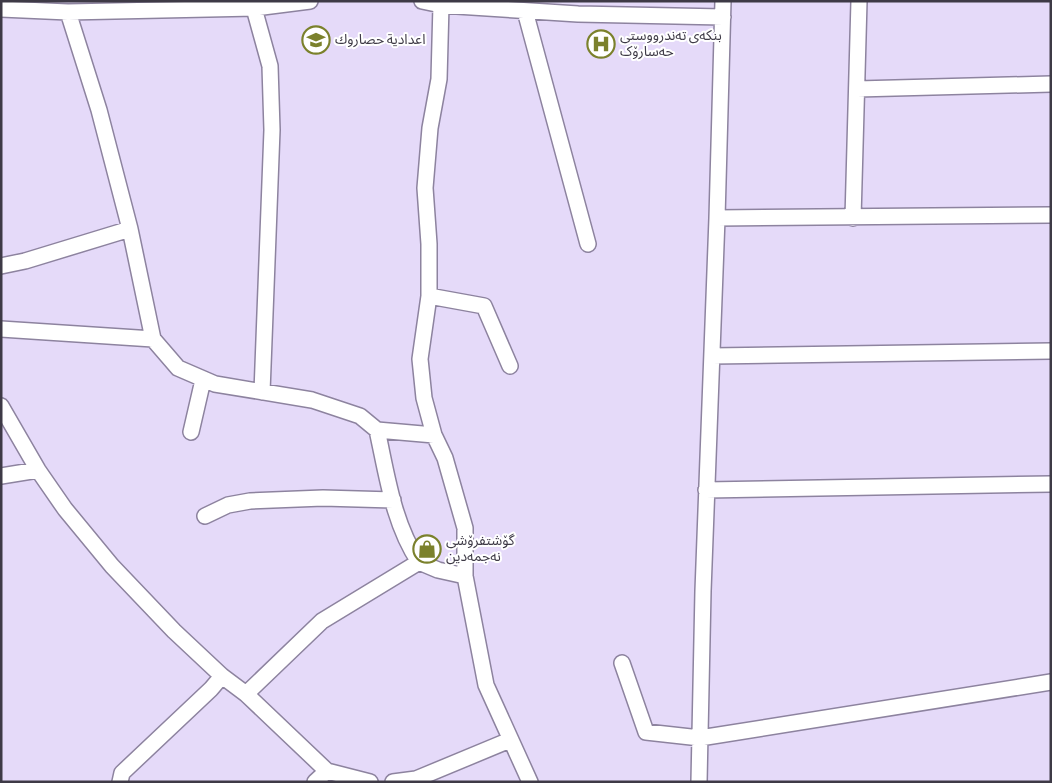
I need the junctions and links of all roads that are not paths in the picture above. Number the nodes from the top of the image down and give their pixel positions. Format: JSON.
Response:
{"nodes":[{"id":1,"x":310,"y":1,"type":"edge"},
{"id":2,"x":422,"y":1,"type":"edge"},
{"id":3,"x":723,"y":1,"type":"edge"},
{"id":4,"x":859,"y":1,"type":"edge"},
{"id":5,"x":253,"y":5,"type":"edge"},
{"id":6,"x":441,"y":5,"type":"junction"},
{"id":7,"x":5,"y":7,"type":"edge"},
{"id":8,"x":578,"y":8,"type":"edge"},
{"id":9,"x":525,"y":11,"type":"junction"},
{"id":10,"x":68,"y":12,"type":"junction"},
{"id":11,"x":723,"y":17,"type":"junction"},
{"id":12,"x":1051,"y":84,"type":"edge"},
{"id":13,"x":857,"y":89,"type":"junction"},
{"id":14,"x":1051,"y":215,"type":"edge"},
{"id":15,"x":718,"y":218,"type":"junction"},
{"id":16,"x":853,"y":218,"type":"junction"},
{"id":17,"x":130,"y":229,"type":"junction"},
{"id":18,"x":588,"y":244,"type":"dead end"},
{"id":19,"x":1,"y":266,"type":"edge"},
{"id":20,"x":429,"y":296,"type":"junction"},
{"id":21,"x":1,"y":329,"type":"edge"},
{"id":22,"x":153,"y":339,"type":"junction"},
{"id":23,"x":1051,"y":351,"type":"edge"},
{"id":24,"x":712,"y":356,"type":"junction"},
{"id":25,"x":510,"y":366,"type":"dead end"},
{"id":26,"x":203,"y":380,"type":"junction"},
{"id":27,"x":262,"y":392,"type":"junction"},
{"id":28,"x":1,"y":406,"type":"edge"},
{"id":29,"x":377,"y":430,"type":"junction"},
{"id":30,"x":191,"y":432,"type":"dead end"},
{"id":31,"x":434,"y":435,"type":"junction"},
{"id":32,"x":38,"y":470,"type":"junction"},
{"id":33,"x":1,"y":476,"type":"edge"},
{"id":34,"x":1051,"y":484,"type":"edge"},
{"id":35,"x":706,"y":490,"type":"junction"},
{"id":36,"x":392,"y":500,"type":"junction"},
{"id":37,"x":205,"y":516,"type":"dead end"},
{"id":38,"x":420,"y":562,"type":"junction"},
{"id":39,"x":465,"y":576,"type":"junction"},
{"id":40,"x":622,"y":663,"type":"dead end"},
{"id":41,"x":222,"y":676,"type":"junction"},
{"id":42,"x":1051,"y":682,"type":"edge"},
{"id":43,"x":246,"y":694,"type":"junction"},
{"id":44,"x":700,"y":738,"type":"junction"},
{"id":45,"x":510,"y":740,"type":"junction"},
{"id":46,"x":327,"y":771,"type":"junction"},
{"id":47,"x":120,"y":782,"type":"edge"},
{"id":48,"x":316,"y":782,"type":"edge"},
{"id":49,"x":370,"y":782,"type":"edge"},
{"id":50,"x":393,"y":782,"type":"edge"},
{"id":51,"x":530,"y":782,"type":"edge"},
{"id":52,"x":699,"y":782,"type":"edge"}],
"edges":[{"from":1,"to":5,"type":"street"},
{"from":2,"to":6,"type":"street"},
{"from":3,"to":11,"type":"street"},
{"from":4,"to":13,"type":"street"},
{"from":5,"to":10,"type":"street"},
{"from":5,"to":27,"type":"street"},
{"from":6,"to":9,"type":"street"},
{"from":6,"to":20,"type":"street"},
{"from":7,"to":10,"type":"street"},
{"from":8,"to":9,"type":"street"},
{"from":8,"to":11,"type":"street"},
{"from":9,"to":18,"type":"street"},
{"from":10,"to":17,"type":"street"},
{"from":11,"to":15,"type":"street"},
{"from":12,"to":13,"type":"street"},
{"from":13,"to":16,"type":"street"},
{"from":14,"to":16,"type":"street"},
{"from":15,"to":16,"type":"street"},
{"from":15,"to":24,"type":"street"},
{"from":17,"to":19,"type":"street"},
{"from":17,"to":22,"type":"street"},
{"from":20,"to":25,"type":"street"},
{"from":20,"to":31,"type":"street"},
{"from":21,"to":22,"type":"street"},
{"from":22,"to":26,"type":"street"},
{"from":23,"to":24,"type":"street"},
{"from":24,"to":35,"type":"street"},
{"from":26,"to":27,"type":"street"},
{"from":26,"to":30,"type":"street"},
{"from":27,"to":29,"type":"street"},
{"from":28,"to":32,"type":"street"},
{"from":29,"to":31,"type":"street"},
{"from":29,"to":36,"type":"street"},
{"from":31,"to":39,"type":"street"},
{"from":32,"to":33,"type":"street"},
{"from":32,"to":41,"type":"street"},
{"from":34,"to":35,"type":"street"},
{"from":35,"to":44,"type":"street"},
{"from":36,"to":37,"type":"street"},
{"from":36,"to":38,"type":"street"},
{"from":38,"to":39,"type":"street"},
{"from":38,"to":43,"type":"street"},
{"from":39,"to":45,"type":"street"},
{"from":40,"to":44,"type":"street"},
{"from":41,"to":43,"type":"street"},
{"from":41,"to":47,"type":"street"},
{"from":42,"to":44,"type":"street"},
{"from":43,"to":46,"type":"street"},
{"from":44,"to":52,"type":"street"},
{"from":45,"to":50,"type":"street"},
{"from":45,"to":51,"type":"street"},
{"from":46,"to":48,"type":"street"},
{"from":46,"to":49,"type":"street"}]}
